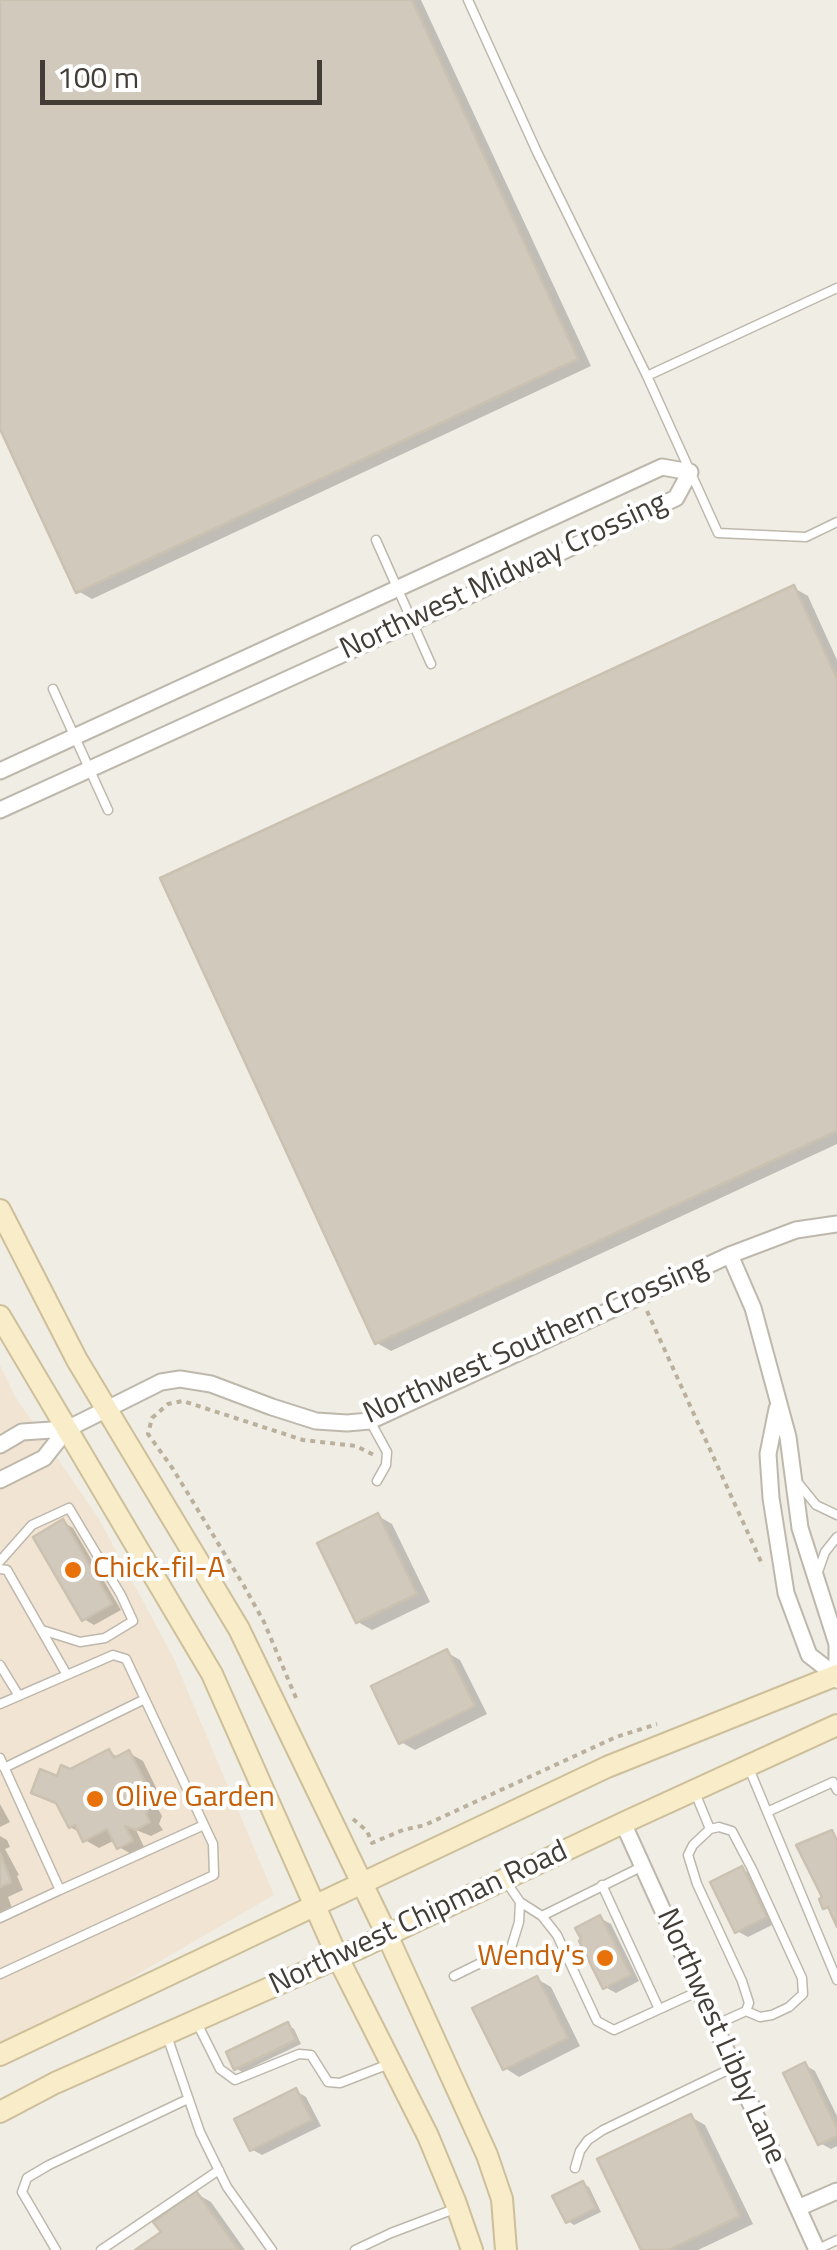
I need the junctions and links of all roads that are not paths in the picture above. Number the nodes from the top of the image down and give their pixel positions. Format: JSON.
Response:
{"nodes":[{"id":1,"x":468,"y":0,"type":"edge"},
{"id":2,"x":837,"y":288,"type":"edge"},
{"id":3,"x":647,"y":376,"type":"junction"},
{"id":4,"x":690,"y":472,"type":"junction"},
{"id":5,"x":837,"y":522,"type":"edge"},
{"id":6,"x":376,"y":540,"type":"dead end"},
{"id":7,"x":399,"y":589,"type":"junction"},
{"id":8,"x":413,"y":622,"type":"junction"},
{"id":9,"x":431,"y":664,"type":"dead end"},
{"id":10,"x":54,"y":688,"type":"dead end"},
{"id":11,"x":75,"y":737,"type":"junction"},
{"id":12,"x":90,"y":768,"type":"junction"},
{"id":13,"x":0,"y":771,"type":"edge"},
{"id":14,"x":0,"y":810,"type":"edge"},
{"id":15,"x":108,"y":810,"type":"dead end"},
{"id":16,"x":0,"y":1210,"type":"edge"},
{"id":17,"x":837,"y":1224,"type":"edge"},
{"id":18,"x":730,"y":1255,"type":"junction"},
{"id":19,"x":0,"y":1316,"type":"edge"},
{"id":20,"x":778,"y":1404,"type":"junction"},
{"id":21,"x":108,"y":1409,"type":"junction"},
{"id":22,"x":370,"y":1421,"type":"junction"},
{"id":23,"x":67,"y":1429,"type":"junction"},
{"id":24,"x":0,"y":1445,"type":"edge"},
{"id":25,"x":794,"y":1475,"type":"junction"},
{"id":26,"x":0,"y":1480,"type":"edge"},
{"id":27,"x":377,"y":1481,"type":"dead end"},
{"id":28,"x":837,"y":1515,"type":"edge"},
{"id":29,"x":837,"y":1537,"type":"edge"},
{"id":30,"x":0,"y":1561,"type":"edge"},
{"id":31,"x":0,"y":1569,"type":"edge"},
{"id":32,"x":817,"y":1586,"type":"junction"},
{"id":33,"x":42,"y":1630,"type":"junction"},
{"id":34,"x":0,"y":1665,"type":"edge"},
{"id":35,"x":67,"y":1675,"type":"junction"},
{"id":36,"x":836,"y":1677,"type":"edge"},
{"id":37,"x":20,"y":1696,"type":"junction"},
{"id":38,"x":144,"y":1699,"type":"junction"},
{"id":39,"x":0,"y":1704,"type":"edge"},
{"id":40,"x":837,"y":1725,"type":"edge"},
{"id":41,"x":0,"y":1758,"type":"edge"},
{"id":42,"x":748,"y":1766,"type":"junction"},
{"id":43,"x":2,"y":1769,"type":"edge"},
{"id":44,"x":835,"y":1786,"type":"edge"},
{"id":45,"x":694,"y":1790,"type":"junction"},
{"id":46,"x":767,"y":1812,"type":"junction"},
{"id":47,"x":623,"y":1823,"type":"junction"},
{"id":48,"x":204,"y":1825,"type":"junction"},
{"id":49,"x":710,"y":1829,"type":"junction"},
{"id":50,"x":642,"y":1866,"type":"junction"},
{"id":51,"x":504,"y":1879,"type":"junction"},
{"id":52,"x":362,"y":1883,"type":"junction"},
{"id":53,"x":602,"y":1885,"type":"junction"},
{"id":54,"x":60,"y":1890,"type":"junction"},
{"id":55,"x":520,"y":1902,"type":"junction"},
{"id":56,"x":315,"y":1906,"type":"junction"},
{"id":57,"x":542,"y":1916,"type":"junction"},
{"id":58,"x":0,"y":1918,"type":"edge"},
{"id":59,"x":387,"y":1936,"type":"junction"},
{"id":60,"x":338,"y":1958,"type":"junction"},
{"id":61,"x":0,"y":1974,"type":"edge"},
{"id":62,"x":454,"y":1976,"type":"dead end"},
{"id":63,"x":837,"y":1980,"type":"edge"},
{"id":64,"x":699,"y":1990,"type":"junction"},
{"id":65,"x":659,"y":2009,"type":"junction"},
{"id":66,"x":746,"y":2010,"type":"junction"},
{"id":67,"x":196,"y":2020,"type":"junction"},
{"id":68,"x":715,"y":2025,"type":"junction"},
{"id":69,"x":166,"y":2034,"type":"junction"},
{"id":70,"x":0,"y":2055,"type":"edge"},
{"id":71,"x":391,"y":2063,"type":"junction"},
{"id":72,"x":734,"y":2068,"type":"junction"},
{"id":73,"x":188,"y":2099,"type":"junction"},
{"id":74,"x":0,"y":2112,"type":"edge"},
{"id":75,"x":575,"y":2168,"type":"dead end"},
{"id":76,"x":219,"y":2170,"type":"junction"},
{"id":77,"x":837,"y":2190,"type":"edge"},
{"id":78,"x":458,"y":2208,"type":"junction"},
{"id":79,"x":798,"y":2208,"type":"junction"},
{"id":80,"x":837,"y":2240,"type":"edge"},
{"id":81,"x":56,"y":2250,"type":"edge"},
{"id":82,"x":101,"y":2250,"type":"edge"},
{"id":83,"x":272,"y":2250,"type":"edge"},
{"id":84,"x":355,"y":2250,"type":"edge"},
{"id":85,"x":472,"y":2250,"type":"edge"},
{"id":86,"x":506,"y":2250,"type":"edge"},
{"id":87,"x":817,"y":2250,"type":"edge"}],
"edges":[{"from":1,"to":3,"type":"lane"},
{"from":2,"to":3,"type":"lane"},
{"from":3,"to":4,"type":"lane"},
{"from":4,"to":5,"type":"lane"},
{"from":4,"to":7,"type":"street","name":"Northwest Midway Crossing"},
{"from":4,"to":8,"type":"street","name":"Northwest Midway Crossing"},
{"from":6,"to":7,"type":"lane"},
{"from":7,"to":8,"type":"lane"},
{"from":7,"to":11,"type":"street","name":"Northwest Midway Crossing"},
{"from":8,"to":9,"type":"lane"},
{"from":8,"to":12,"type":"street","name":"Northwest Midway Crossing"},
{"from":10,"to":11,"type":"lane"},
{"from":11,"to":12,"type":"lane"},
{"from":11,"to":13,"type":"street","name":"Northwest Midway Crossing"},
{"from":12,"to":14,"type":"street","name":"Northwest Midway Crossing"},
{"from":12,"to":15,"type":"lane"},
{"from":16,"to":21,"type":"street"},
{"from":17,"to":18,"type":"street","name":"Northwest Southern Crossing"},
{"from":18,"to":20,"type":"street"},
{"from":18,"to":22,"type":"street","name":"Northwest Southern Crossing"},
{"from":19,"to":23,"type":"street"},
{"from":20,"to":25,"type":"street"},
{"from":20,"to":36,"type":"street"},
{"from":21,"to":22,"type":"street","name":"Northwest Southern Crossing"},
{"from":21,"to":23,"type":"street","name":"Northwest Southern Crossing"},
{"from":21,"to":52,"type":"street"},
{"from":22,"to":27,"type":"lane"},
{"from":23,"to":24,"type":"street","name":"Northwest Southern Crossing"},
{"from":23,"to":26,"type":"street","name":"Northwest Southern Crossing"},
{"from":23,"to":56,"type":"street"},
{"from":25,"to":28,"type":"lane"},
{"from":25,"to":32,"type":"street"},
{"from":29,"to":32,"type":"lane"},
{"from":30,"to":33,"type":"lane"},
{"from":31,"to":33,"type":"lane"},
{"from":32,"to":36,"type":"street"},
{"from":33,"to":35,"type":"lane"},
{"from":34,"to":37,"type":"lane"},
{"from":35,"to":37,"type":"lane"},
{"from":35,"to":38,"type":"lane"},
{"from":36,"to":52,"type":"street","name":"Northwest Chipman Road"},
{"from":37,"to":39,"type":"lane"},
{"from":38,"to":43,"type":"lane"},
{"from":38,"to":48,"type":"lane"},
{"from":40,"to":42,"type":"street","name":"Northwest Chipman Road"},
{"from":41,"to":43,"type":"lane"},
{"from":42,"to":45,"type":"street","name":"Northwest Chipman Road"},
{"from":42,"to":46,"type":"lane"},
{"from":43,"to":54,"type":"lane"},
{"from":44,"to":46,"type":"lane"},
{"from":45,"to":47,"type":"street","name":"Northwest Chipman Road"},
{"from":45,"to":49,"type":"lane"},
{"from":46,"to":63,"type":"lane"},
{"from":47,"to":50,"type":"street","name":"Northwest Libby Lane"},
{"from":47,"to":51,"type":"street","name":"Northwest Chipman Road"},
{"from":48,"to":54,"type":"lane"},
{"from":48,"to":61,"type":"lane"},
{"from":49,"to":66,"type":"lane"},
{"from":49,"to":66,"type":"lane"},
{"from":50,"to":53,"type":"lane"},
{"from":50,"to":64,"type":"street","name":"Northwest Libby Lane"},
{"from":51,"to":55,"type":"lane"},
{"from":51,"to":59,"type":"street","name":"Northwest Chipman Road"},
{"from":52,"to":56,"type":"street","name":"Northwest Chipman Road"},
{"from":52,"to":59,"type":"street"},
{"from":53,"to":57,"type":"lane"},
{"from":53,"to":65,"type":"lane"},
{"from":54,"to":58,"type":"lane"},
{"from":55,"to":57,"type":"lane"},
{"from":55,"to":62,"type":"lane"},
{"from":56,"to":60,"type":"street"},
{"from":56,"to":70,"type":"street","name":"Northwest Chipman Road"},
{"from":57,"to":65,"type":"lane"},
{"from":59,"to":60,"type":"street","name":"Northwest Chipman Road"},
{"from":59,"to":86,"type":"street"},
{"from":60,"to":67,"type":"street","name":"Northwest Chipman Road"},
{"from":60,"to":71,"type":"street"},
{"from":64,"to":65,"type":"lane"},
{"from":64,"to":68,"type":"street","name":"Northwest Libby Lane"},
{"from":66,"to":68,"type":"lane"},
{"from":67,"to":69,"type":"street","name":"Northwest Chipman Road"},
{"from":67,"to":71,"type":"lane"},
{"from":68,"to":72,"type":"street","name":"Northwest Libby Lane"},
{"from":69,"to":73,"type":"lane"},
{"from":69,"to":74,"type":"street","name":"Northwest Chipman Road"},
{"from":71,"to":78,"type":"street"},
{"from":72,"to":75,"type":"lane"},
{"from":72,"to":79,"type":"street","name":"Northwest Libby Lane"},
{"from":73,"to":76,"type":"lane"},
{"from":73,"to":81,"type":"lane"},
{"from":76,"to":82,"type":"lane"},
{"from":76,"to":83,"type":"lane"},
{"from":77,"to":79,"type":"street"},
{"from":78,"to":84,"type":"lane"},
{"from":78,"to":85,"type":"street"},
{"from":79,"to":87,"type":"street","name":"Northwest Libby Lane"},
{"from":80,"to":87,"type":"lane"}]}
